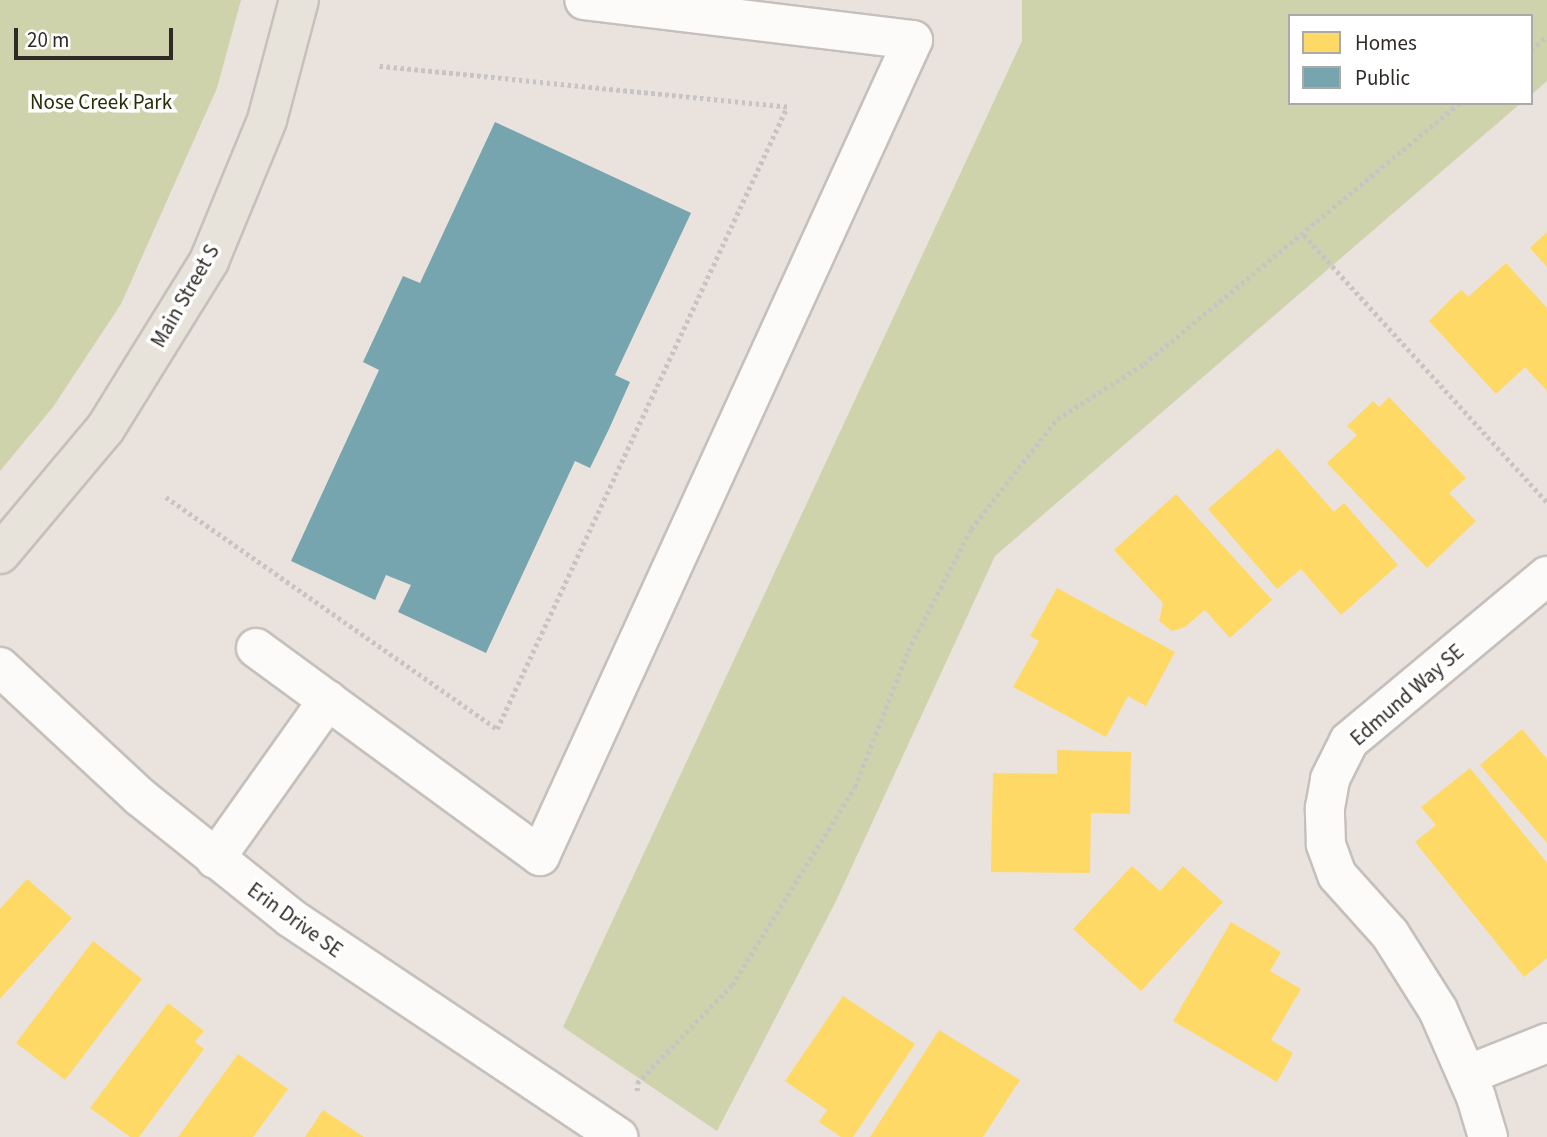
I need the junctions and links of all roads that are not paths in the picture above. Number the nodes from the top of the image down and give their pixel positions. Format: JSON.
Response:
{"nodes":[{"id":1,"x":299,"y":0,"type":"edge"},
{"id":2,"x":584,"y":0,"type":"edge"},
{"id":3,"x":0,"y":554,"type":"edge"},
{"id":4,"x":1547,"y":576,"type":"edge"},
{"id":5,"x":256,"y":648,"type":"dead end"},
{"id":6,"x":0,"y":667,"type":"edge"},
{"id":7,"x":328,"y":701,"type":"junction"},
{"id":8,"x":215,"y":859,"type":"junction"},
{"id":9,"x":1547,"y":1043,"type":"edge"},
{"id":10,"x":1467,"y":1075,"type":"junction"},
{"id":11,"x":618,"y":1137,"type":"edge"},
{"id":12,"x":1488,"y":1137,"type":"edge"}],
"edges":[{"from":1,"to":3,"type":"main road","name":"Main Street S"},
{"from":2,"to":7,"type":"street"},
{"from":4,"to":10,"type":"street","name":"Edmund Way SE"},
{"from":5,"to":7,"type":"street"},
{"from":6,"to":8,"type":"street","name":"Erin Drive SE"},
{"from":7,"to":8,"type":"street"},
{"from":8,"to":11,"type":"street","name":"Erin Drive SE"},
{"from":9,"to":10,"type":"street"},
{"from":10,"to":12,"type":"street","name":"Edmund Way SE"}]}
